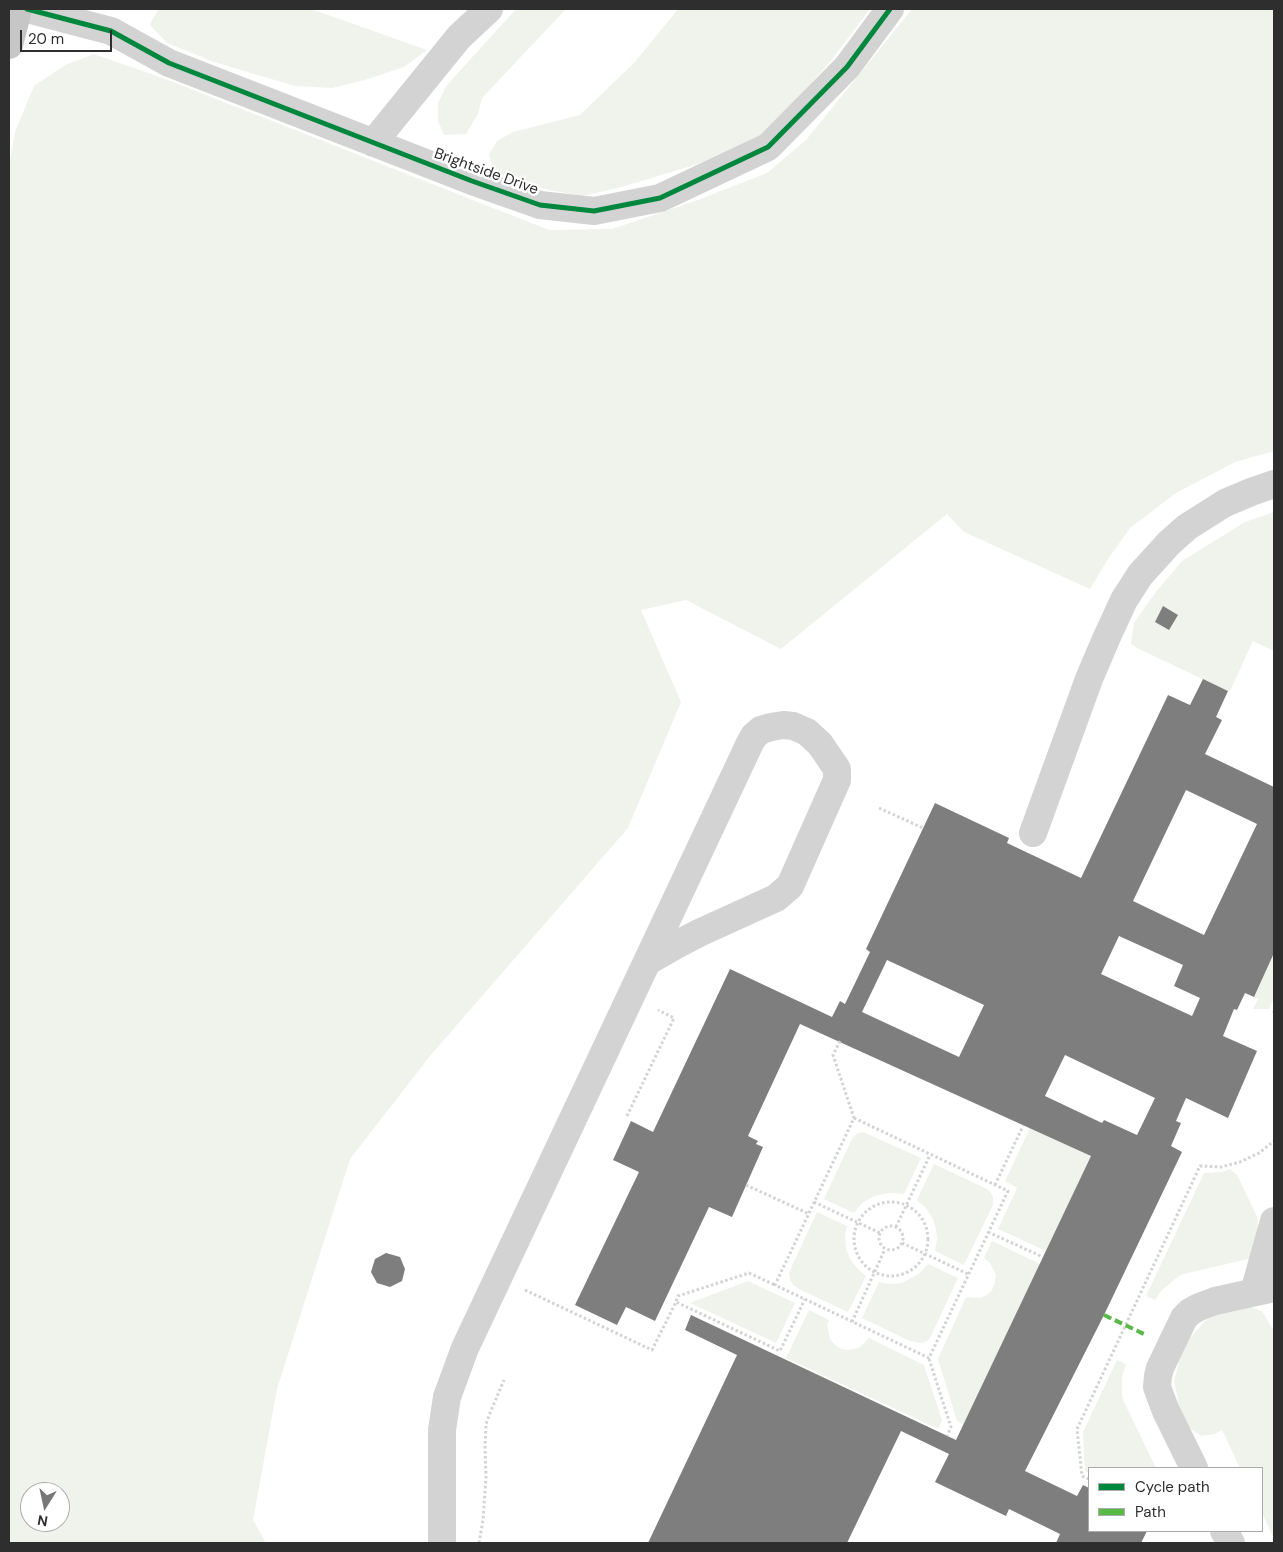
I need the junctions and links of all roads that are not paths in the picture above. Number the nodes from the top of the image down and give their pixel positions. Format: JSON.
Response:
{"nodes":[{"id":1,"x":18,"y":9,"type":"edge"},
{"id":2,"x":27,"y":9,"type":"edge"},
{"id":3,"x":489,"y":9,"type":"edge"},
{"id":4,"x":890,"y":9,"type":"edge"},
{"id":5,"x":9,"y":45,"type":"edge"},
{"id":6,"x":373,"y":143,"type":"junction"},
{"id":7,"x":1274,"y":484,"type":"edge"},
{"id":8,"x":1033,"y":833,"type":"dead end"},
{"id":9,"x":648,"y":961,"type":"junction"},
{"id":10,"x":1274,"y":1221,"type":"edge"},
{"id":11,"x":1264,"y":1290,"type":"edge"},
{"id":12,"x":1194,"y":1467,"type":"edge"},
{"id":13,"x":442,"y":1543,"type":"edge"}],
"edges":[{"from":1,"to":5,"type":"main road"},
{"from":2,"to":6,"type":"street","name":"Brightside Drive"},
{"from":3,"to":6,"type":"street"},
{"from":4,"to":6,"type":"street","name":"Brightside Drive"},
{"from":7,"to":8,"type":"street"},
{"from":9,"to":9,"type":"street"},
{"from":9,"to":13,"type":"street"},
{"from":10,"to":11,"type":"street"},
{"from":11,"to":12,"type":"street"}]}
